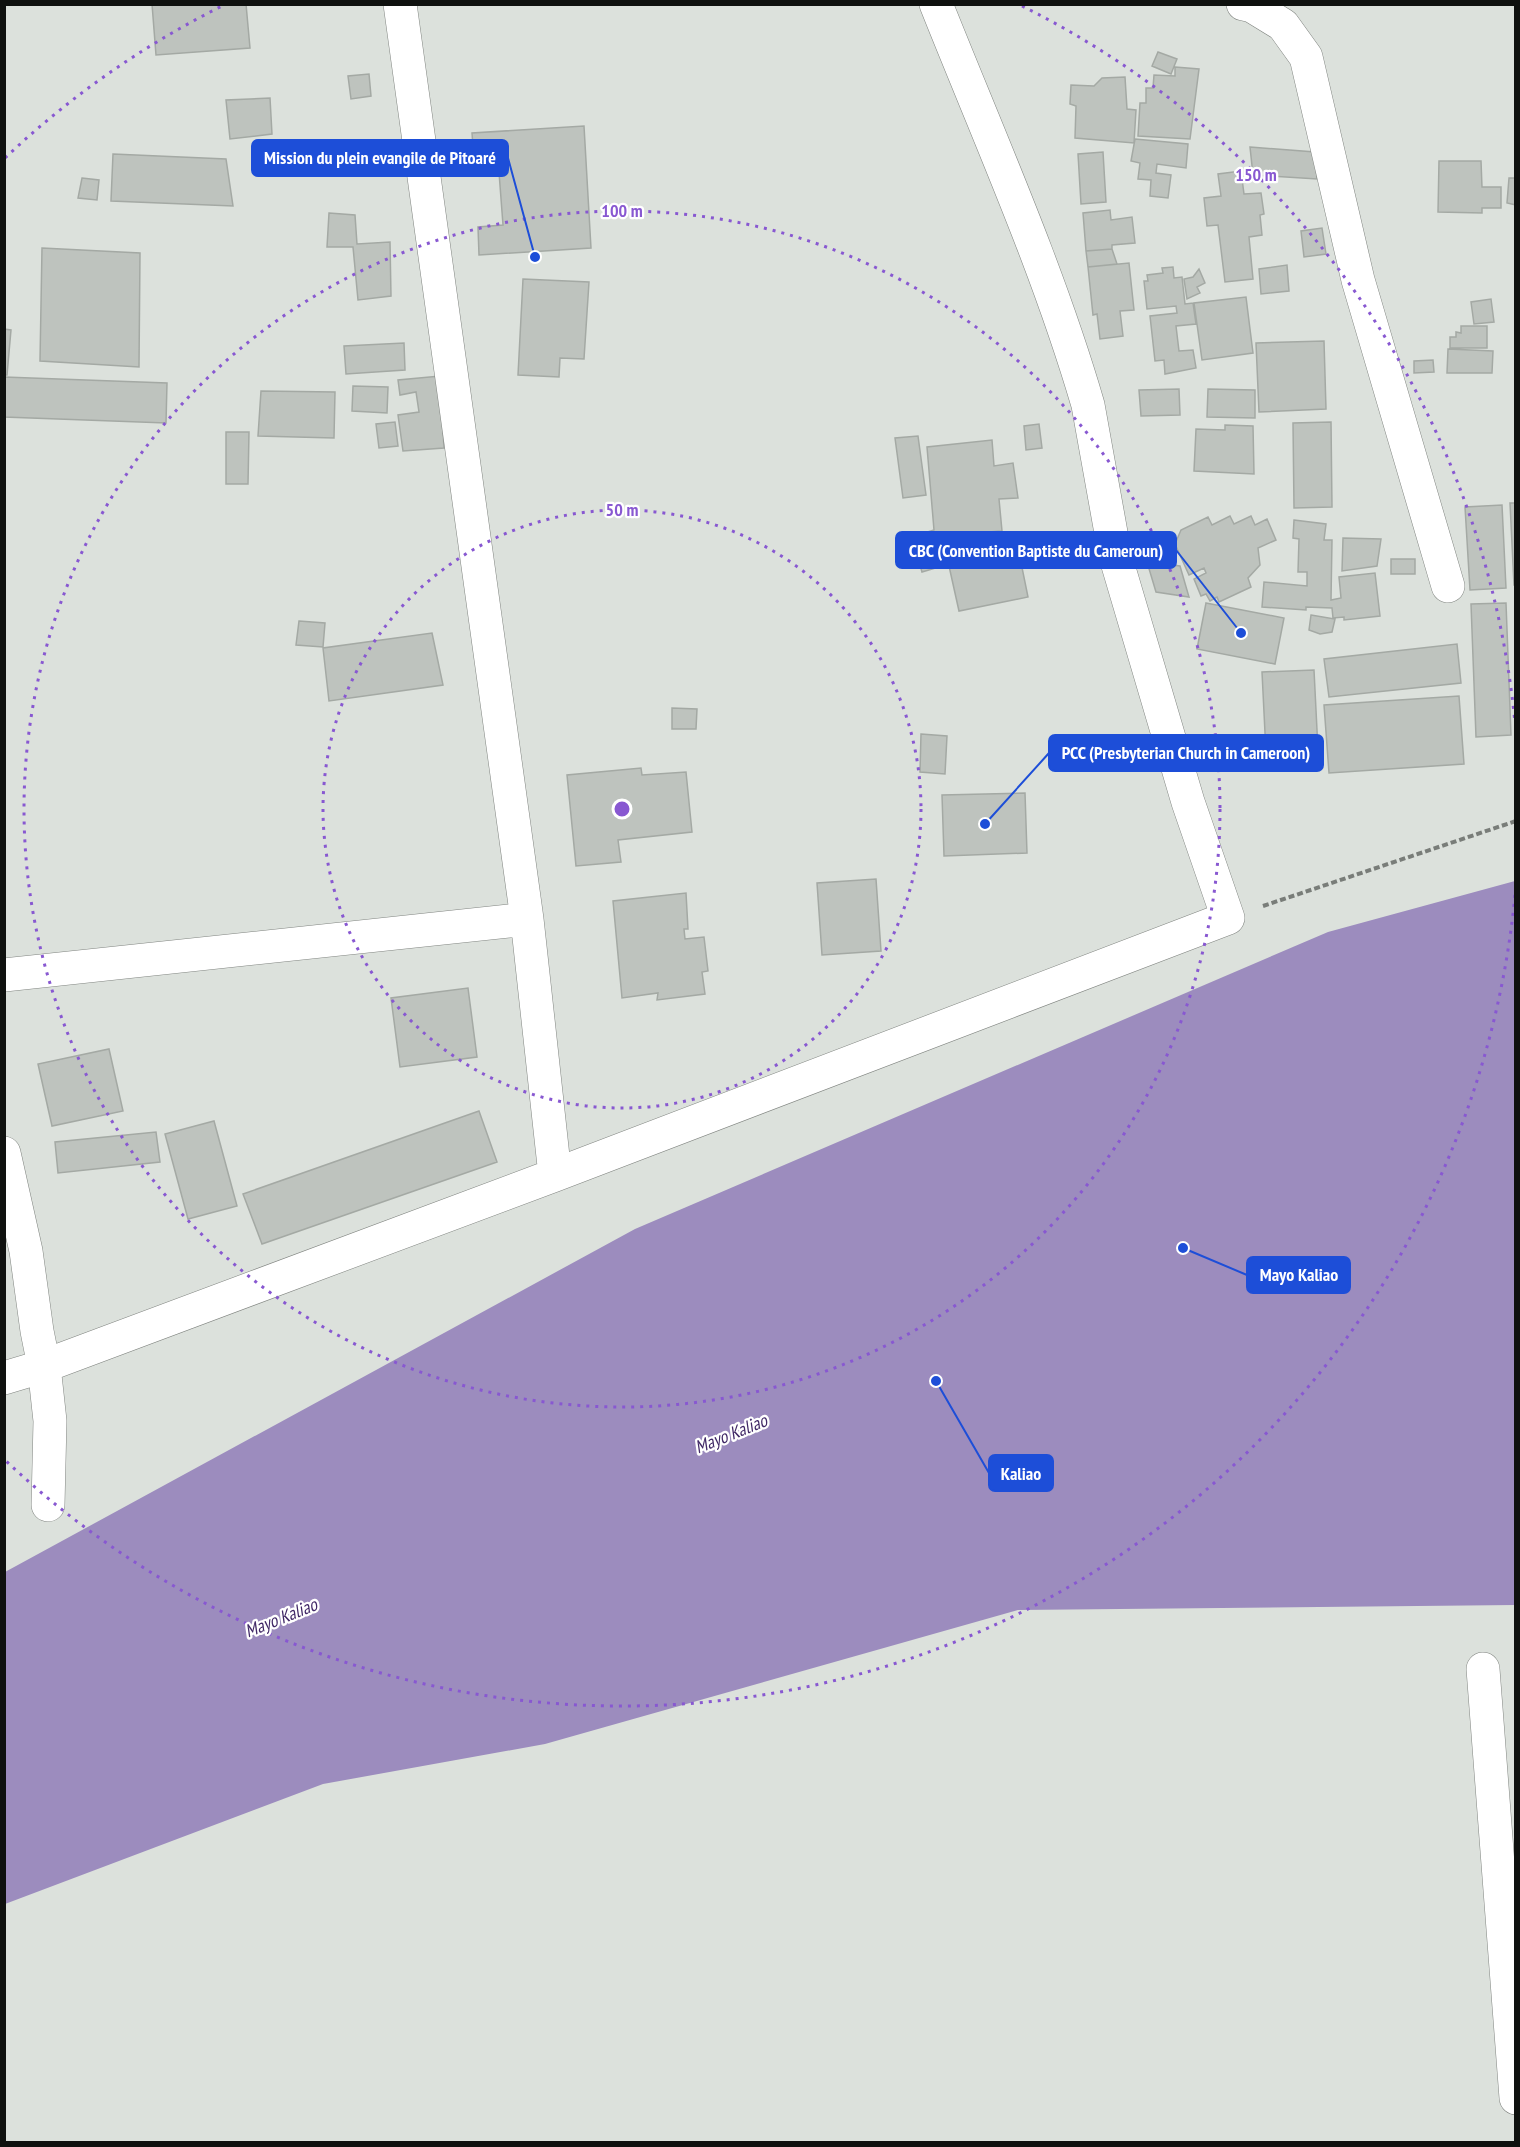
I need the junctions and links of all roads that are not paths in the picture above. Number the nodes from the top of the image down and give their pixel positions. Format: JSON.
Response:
{"nodes":[{"id":1,"x":400,"y":4,"type":"edge"},
{"id":2,"x":936,"y":4,"type":"edge"},
{"id":3,"x":1243,"y":4,"type":"edge"},
{"id":4,"x":1448,"y":586,"type":"dead end"},
{"id":5,"x":527,"y":919,"type":"junction"},
{"id":6,"x":4,"y":975,"type":"edge"},
{"id":7,"x":4,"y":1153,"type":"edge"},
{"id":8,"x":555,"y":1175,"type":"junction"},
{"id":9,"x":44,"y":1366,"type":"junction"},
{"id":10,"x":4,"y":1378,"type":"edge"},
{"id":11,"x":48,"y":1505,"type":"dead end"},
{"id":12,"x":1483,"y":1669,"type":"dead end"},
{"id":13,"x":1508,"y":1914,"type":"edge"},
{"id":14,"x":1515,"y":2098,"type":"edge"}],
"edges":[{"from":1,"to":5,"type":"street"},
{"from":2,"to":8,"type":"street"},
{"from":3,"to":4,"type":"street"},
{"from":5,"to":6,"type":"street"},
{"from":5,"to":8,"type":"street"},
{"from":7,"to":9,"type":"street"},
{"from":8,"to":9,"type":"street"},
{"from":9,"to":10,"type":"street"},
{"from":9,"to":11,"type":"street"},
{"from":12,"to":13,"type":"street"},
{"from":13,"to":14,"type":"street"}]}
